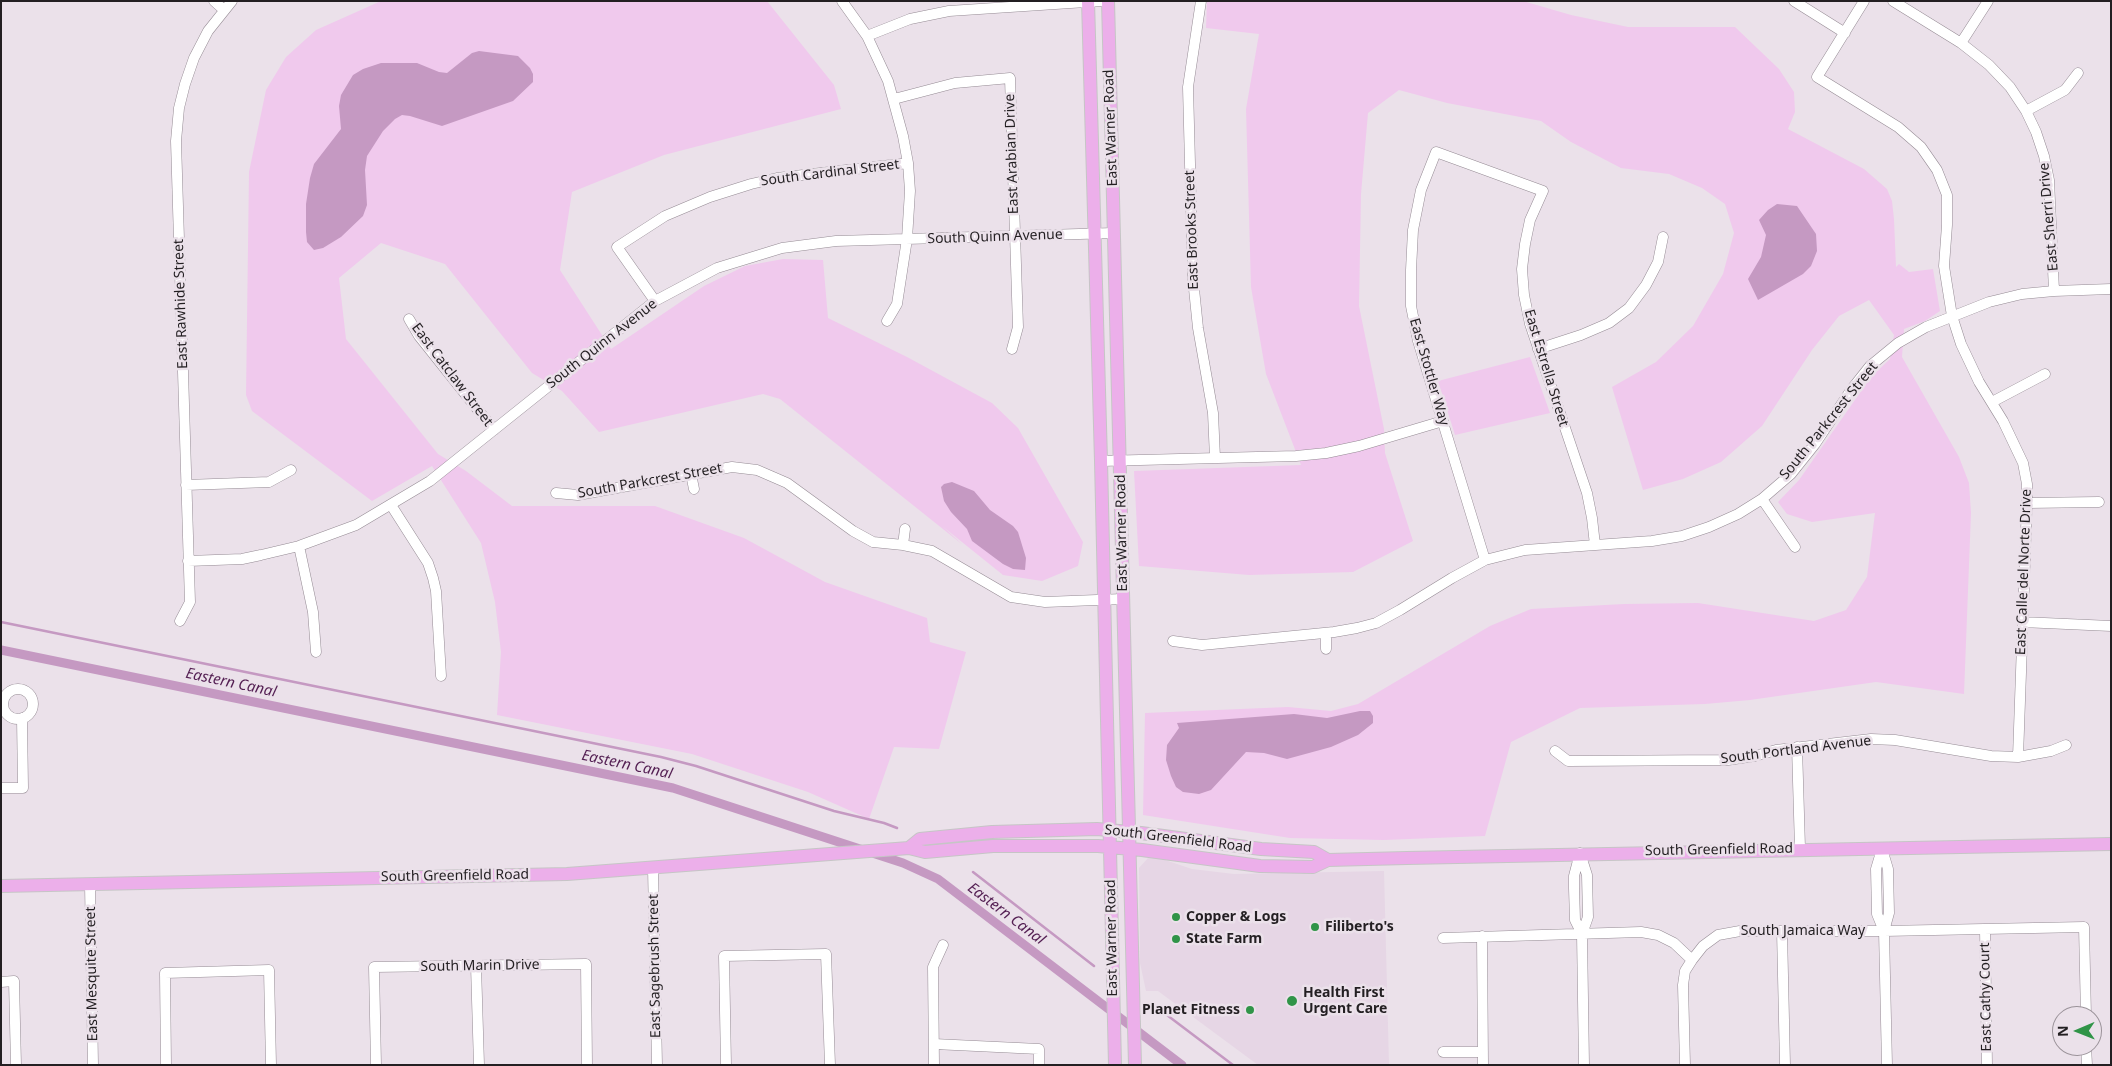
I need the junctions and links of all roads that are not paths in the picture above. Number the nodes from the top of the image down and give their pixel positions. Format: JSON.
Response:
{"nodes":[{"id":1,"x":214,"y":1,"type":"edge"},
{"id":2,"x":232,"y":1,"type":"edge"},
{"id":3,"x":842,"y":1,"type":"edge"},
{"id":4,"x":1108,"y":1,"type":"edge"},
{"id":5,"x":1201,"y":1,"type":"edge"},
{"id":6,"x":1794,"y":1,"type":"edge"},
{"id":7,"x":1864,"y":1,"type":"edge"},
{"id":8,"x":1893,"y":1,"type":"edge"},
{"id":9,"x":1988,"y":1,"type":"edge"},
{"id":10,"x":1092,"y":2,"type":"edge"},
{"id":11,"x":224,"y":10,"type":"junction"},
{"id":12,"x":1845,"y":32,"type":"junction"},
{"id":13,"x":867,"y":36,"type":"junction"},
{"id":14,"x":1961,"y":43,"type":"junction"},
{"id":15,"x":2078,"y":73,"type":"dead end"},
{"id":16,"x":894,"y":99,"type":"junction"},
{"id":17,"x":2026,"y":111,"type":"junction"},
{"id":18,"x":908,"y":163,"type":"junction"},
{"id":19,"x":1542,"y":191,"type":"joint"},
{"id":20,"x":1095,"y":233,"type":"junction"},
{"id":21,"x":1114,"y":233,"type":"junction"},
{"id":22,"x":1015,"y":237,"type":"junction"},
{"id":23,"x":1663,"y":237,"type":"dead end"},
{"id":24,"x":908,"y":240,"type":"junction"},
{"id":25,"x":2111,"y":289,"type":"edge"},
{"id":26,"x":2054,"y":291,"type":"junction"},
{"id":27,"x":655,"y":301,"type":"junction"},
{"id":28,"x":1952,"y":316,"type":"junction"},
{"id":29,"x":409,"y":319,"type":"dead end"},
{"id":30,"x":888,"y":321,"type":"dead end"},
{"id":31,"x":1538,"y":349,"type":"junction"},
{"id":32,"x":1012,"y":350,"type":"dead end"},
{"id":33,"x":2045,"y":374,"type":"dead end"},
{"id":34,"x":1992,"y":402,"type":"junction"},
{"id":35,"x":1443,"y":421,"type":"junction"},
{"id":36,"x":494,"y":430,"type":"junction"},
{"id":37,"x":1215,"y":458,"type":"junction"},
{"id":38,"x":1121,"y":461,"type":"junction"},
{"id":39,"x":1101,"y":462,"type":"junction"},
{"id":40,"x":291,"y":470,"type":"dead end"},
{"id":41,"x":691,"y":474,"type":"junction"},
{"id":42,"x":186,"y":485,"type":"junction"},
{"id":43,"x":694,"y":489,"type":"dead end"},
{"id":44,"x":556,"y":493,"type":"dead end"},
{"id":45,"x":1762,"y":499,"type":"junction"},
{"id":46,"x":2100,"y":502,"type":"dead end"},
{"id":47,"x":2028,"y":503,"type":"junction"},
{"id":48,"x":390,"y":505,"type":"junction"},
{"id":49,"x":905,"y":530,"type":"dead end"},
{"id":50,"x":903,"y":545,"type":"junction"},
{"id":51,"x":1595,"y":545,"type":"junction"},
{"id":52,"x":299,"y":546,"type":"junction"},
{"id":53,"x":1795,"y":546,"type":"dead end"},
{"id":54,"x":1485,"y":560,"type":"junction"},
{"id":55,"x":188,"y":561,"type":"junction"},
{"id":56,"x":1104,"y":599,"type":"junction"},
{"id":57,"x":1123,"y":599,"type":"junction"},
{"id":58,"x":180,"y":621,"type":"dead end"},
{"id":59,"x":2022,"y":622,"type":"junction"},
{"id":60,"x":2111,"y":626,"type":"edge"},
{"id":61,"x":1326,"y":633,"type":"junction"},
{"id":62,"x":1173,"y":641,"type":"dead end"},
{"id":63,"x":1326,"y":649,"type":"dead end"},
{"id":64,"x":316,"y":652,"type":"dead end"},
{"id":65,"x":441,"y":676,"type":"dead end"},
{"id":66,"x":22,"y":718,"type":"dead end"},
{"id":67,"x":2066,"y":745,"type":"dead end"},
{"id":68,"x":1797,"y":747,"type":"junction"},
{"id":69,"x":1555,"y":751,"type":"dead end"},
{"id":70,"x":2018,"y":757,"type":"junction"},
{"id":71,"x":1,"y":788,"type":"edge"},
{"id":72,"x":1110,"y":830,"type":"junction"},
{"id":73,"x":1130,"y":832,"type":"junction"},
{"id":74,"x":2111,"y":844,"type":"edge"},
{"id":75,"x":1110,"y":847,"type":"junction"},
{"id":76,"x":909,"y":848,"type":"junction"},
{"id":77,"x":1800,"y":848,"type":"junction"},
{"id":78,"x":1130,"y":849,"type":"junction"},
{"id":79,"x":1882,"y":849,"type":"junction"},
{"id":80,"x":1580,"y":853,"type":"junction"},
{"id":81,"x":1328,"y":860,"type":"junction"},
{"id":82,"x":653,"y":868,"type":"junction"},
{"id":83,"x":90,"y":884,"type":"junction"},
{"id":84,"x":1,"y":886,"type":"edge"},
{"id":85,"x":1985,"y":929,"type":"junction"},
{"id":86,"x":1782,"y":931,"type":"junction"},
{"id":87,"x":1884,"y":931,"type":"junction"},
{"id":88,"x":1582,"y":934,"type":"junction"},
{"id":89,"x":1482,"y":936,"type":"junction"},
{"id":90,"x":1443,"y":938,"type":"dead end"},
{"id":91,"x":943,"y":945,"type":"dead end"},
{"id":92,"x":1692,"y":960,"type":"junction"},
{"id":93,"x":476,"y":966,"type":"junction"},
{"id":94,"x":1,"y":982,"type":"edge"},
{"id":95,"x":2086,"y":1006,"type":"edge"},
{"id":96,"x":934,"y":1044,"type":"junction"},
{"id":97,"x":1443,"y":1052,"type":"dead end"},
{"id":98,"x":1483,"y":1052,"type":"junction"},
{"id":99,"x":16,"y":1065,"type":"edge"},
{"id":100,"x":93,"y":1065,"type":"edge"},
{"id":101,"x":166,"y":1065,"type":"edge"},
{"id":102,"x":270,"y":1065,"type":"edge"},
{"id":103,"x":376,"y":1065,"type":"edge"},
{"id":104,"x":479,"y":1065,"type":"edge"},
{"id":105,"x":587,"y":1065,"type":"edge"},
{"id":106,"x":657,"y":1065,"type":"edge"},
{"id":107,"x":726,"y":1065,"type":"edge"},
{"id":108,"x":830,"y":1065,"type":"edge"},
{"id":109,"x":934,"y":1065,"type":"edge"},
{"id":110,"x":1039,"y":1065,"type":"edge"},
{"id":111,"x":1115,"y":1065,"type":"edge"},
{"id":112,"x":1135,"y":1065,"type":"edge"},
{"id":113,"x":1483,"y":1065,"type":"edge"},
{"id":114,"x":1584,"y":1065,"type":"edge"},
{"id":115,"x":1685,"y":1065,"type":"edge"},
{"id":116,"x":1785,"y":1065,"type":"edge"},
{"id":117,"x":1887,"y":1065,"type":"edge"},
{"id":118,"x":1987,"y":1065,"type":"edge"}],
"edges":[{"from":1,"to":11,"type":"street"},
{"from":2,"to":11,"type":"street","name":"East Rawhide Street"},
{"from":3,"to":13,"type":"street"},
{"from":4,"to":21,"type":"main road","name":"East Warner Road"},
{"from":5,"to":37,"type":"street","name":"East Brooks Street"},
{"from":6,"to":12,"type":"street"},
{"from":7,"to":12,"type":"street"},
{"from":8,"to":14,"type":"street","name":"East Sherri Drive"},
{"from":9,"to":14,"type":"street"},
{"from":10,"to":13,"type":"street"},
{"from":10,"to":20,"type":"main road","name":"East Warner Road"},
{"from":11,"to":42,"type":"street","name":"East Rawhide Street"},
{"from":12,"to":28,"type":"street","name":"East Calle del Norte Drive"},
{"from":13,"to":16,"type":"street"},
{"from":14,"to":17,"type":"street","name":"East Sherri Drive"},
{"from":15,"to":17,"type":"street"},
{"from":16,"to":18,"type":"street"},
{"from":16,"to":22,"type":"street","name":"East Arabian Drive"},
{"from":17,"to":26,"type":"street","name":"East Sherri Drive"},
{"from":18,"to":24,"type":"street"},
{"from":18,"to":27,"type":"street","name":"South Cardinal Street"},
{"from":19,"to":31,"type":"street","name":"East Estrella Street"},
{"from":19,"to":35,"type":"street","name":"East Stottler Way"},
{"from":20,"to":21,"type":"street","name":"South Quinn Avenue"},
{"from":20,"to":22,"type":"street","name":"South Quinn Avenue"},
{"from":20,"to":39,"type":"main road","name":"East Warner Road"},
{"from":21,"to":38,"type":"main road","name":"East Warner Road"},
{"from":22,"to":24,"type":"street","name":"South Quinn Avenue"},
{"from":22,"to":32,"type":"street","name":"East Arabian Drive"},
{"from":23,"to":31,"type":"street"},
{"from":24,"to":27,"type":"street","name":"South Quinn Avenue"},
{"from":24,"to":30,"type":"street"},
{"from":25,"to":26,"type":"street","name":"South Parkcrest Street"},
{"from":26,"to":28,"type":"street","name":"South Parkcrest Street"},
{"from":27,"to":36,"type":"street","name":"South Quinn Avenue"},
{"from":28,"to":34,"type":"street","name":"East Calle del Norte Drive"},
{"from":28,"to":45,"type":"street","name":"South Parkcrest Street"},
{"from":29,"to":36,"type":"street","name":"East Catclaw Street"},
{"from":31,"to":51,"type":"street","name":"East Estrella Street"},
{"from":33,"to":34,"type":"street"},
{"from":34,"to":47,"type":"street","name":"East Calle del Norte Drive"},
{"from":35,"to":37,"type":"street"},
{"from":35,"to":54,"type":"street","name":"East Stottler Way"},
{"from":36,"to":48,"type":"street","name":"South Quinn Avenue"},
{"from":37,"to":38,"type":"street"},
{"from":38,"to":39,"type":"street"},
{"from":38,"to":57,"type":"main road","name":"East Warner Road"},
{"from":39,"to":56,"type":"main road","name":"East Warner Road"},
{"from":40,"to":42,"type":"street"},
{"from":41,"to":43,"type":"street"},
{"from":41,"to":44,"type":"street","name":"South Parkcrest Street"},
{"from":41,"to":50,"type":"street","name":"South Parkcrest Street"},
{"from":42,"to":55,"type":"street","name":"East Rawhide Street"},
{"from":45,"to":51,"type":"street","name":"South Parkcrest Street"},
{"from":45,"to":53,"type":"street"},
{"from":46,"to":47,"type":"street"},
{"from":47,"to":59,"type":"street","name":"East Calle del Norte Drive"},
{"from":48,"to":52,"type":"street","name":"South Quinn Avenue"},
{"from":48,"to":65,"type":"street"},
{"from":49,"to":50,"type":"street"},
{"from":50,"to":56,"type":"street","name":"South Parkcrest Street"},
{"from":51,"to":54,"type":"street","name":"South Parkcrest Street"},
{"from":52,"to":55,"type":"street","name":"South Quinn Avenue"},
{"from":52,"to":64,"type":"street"},
{"from":54,"to":61,"type":"street","name":"South Parkcrest Street"},
{"from":55,"to":58,"type":"street","name":"East Rawhide Street"},
{"from":56,"to":57,"type":"street","name":"South Parkcrest Street"},
{"from":56,"to":72,"type":"main road","name":"East Warner Road"},
{"from":57,"to":73,"type":"main road","name":"East Warner Road"},
{"from":59,"to":60,"type":"street"},
{"from":59,"to":70,"type":"street","name":"East Calle del Norte Drive"},
{"from":61,"to":62,"type":"street","name":"South Parkcrest Street"},
{"from":61,"to":63,"type":"street"},
{"from":66,"to":71,"type":"street"},
{"from":67,"to":70,"type":"street","name":"South Portland Avenue"},
{"from":68,"to":69,"type":"street","name":"South Portland Avenue"},
{"from":68,"to":70,"type":"street","name":"South Portland Avenue"},
{"from":68,"to":77,"type":"street"},
{"from":72,"to":73,"type":"main road","name":"South Greenfield Road"},
{"from":72,"to":75,"type":"main road","name":"East Warner Road"},
{"from":72,"to":76,"type":"main road","name":"South Greenfield Road"},
{"from":73,"to":78,"type":"main road","name":"East Warner Road"},
{"from":73,"to":81,"type":"main road","name":"South Greenfield Road"},
{"from":74,"to":79,"type":"main road","name":"South Greenfield Road"},
{"from":75,"to":76,"type":"main road","name":"South Greenfield Road"},
{"from":75,"to":78,"type":"main road","name":"South Greenfield Road"},
{"from":75,"to":111,"type":"main road","name":"East Warner Road"},
{"from":76,"to":82,"type":"main road","name":"South Greenfield Road"},
{"from":77,"to":79,"type":"main road","name":"South Greenfield Road"},
{"from":77,"to":80,"type":"main road","name":"South Greenfield Road"},
{"from":78,"to":81,"type":"main road","name":"South Greenfield Road"},
{"from":78,"to":112,"type":"main road","name":"East Warner Road"},
{"from":79,"to":87,"type":"street"},
{"from":80,"to":81,"type":"main road","name":"South Greenfield Road"},
{"from":80,"to":88,"type":"street"},
{"from":82,"to":83,"type":"main road","name":"South Greenfield Road"},
{"from":82,"to":106,"type":"street","name":"East Sagebrush Street"},
{"from":83,"to":84,"type":"main road","name":"South Greenfield Road"},
{"from":83,"to":100,"type":"street","name":"East Mesquite Street"},
{"from":85,"to":87,"type":"street","name":"South Jamaica Way"},
{"from":85,"to":95,"type":"street","name":"South Jamaica Way"},
{"from":85,"to":118,"type":"street","name":"East Cathy Court"},
{"from":86,"to":87,"type":"street","name":"South Jamaica Way"},
{"from":86,"to":92,"type":"street","name":"South Jamaica Way"},
{"from":86,"to":116,"type":"street"},
{"from":87,"to":117,"type":"street"},
{"from":88,"to":89,"type":"street"},
{"from":88,"to":92,"type":"street"},
{"from":88,"to":114,"type":"street"},
{"from":89,"to":90,"type":"street"},
{"from":89,"to":98,"type":"street"},
{"from":91,"to":96,"type":"street"},
{"from":92,"to":115,"type":"street"},
{"from":93,"to":103,"type":"street","name":"South Marin Drive"},
{"from":93,"to":104,"type":"street"},
{"from":93,"to":105,"type":"street","name":"South Marin Drive"},
{"from":94,"to":99,"type":"street"},
{"from":96,"to":109,"type":"street"},
{"from":96,"to":110,"type":"street"},
{"from":97,"to":98,"type":"street"},
{"from":98,"to":113,"type":"street"},
{"from":101,"to":102,"type":"street"},
{"from":107,"to":108,"type":"street"}]}
